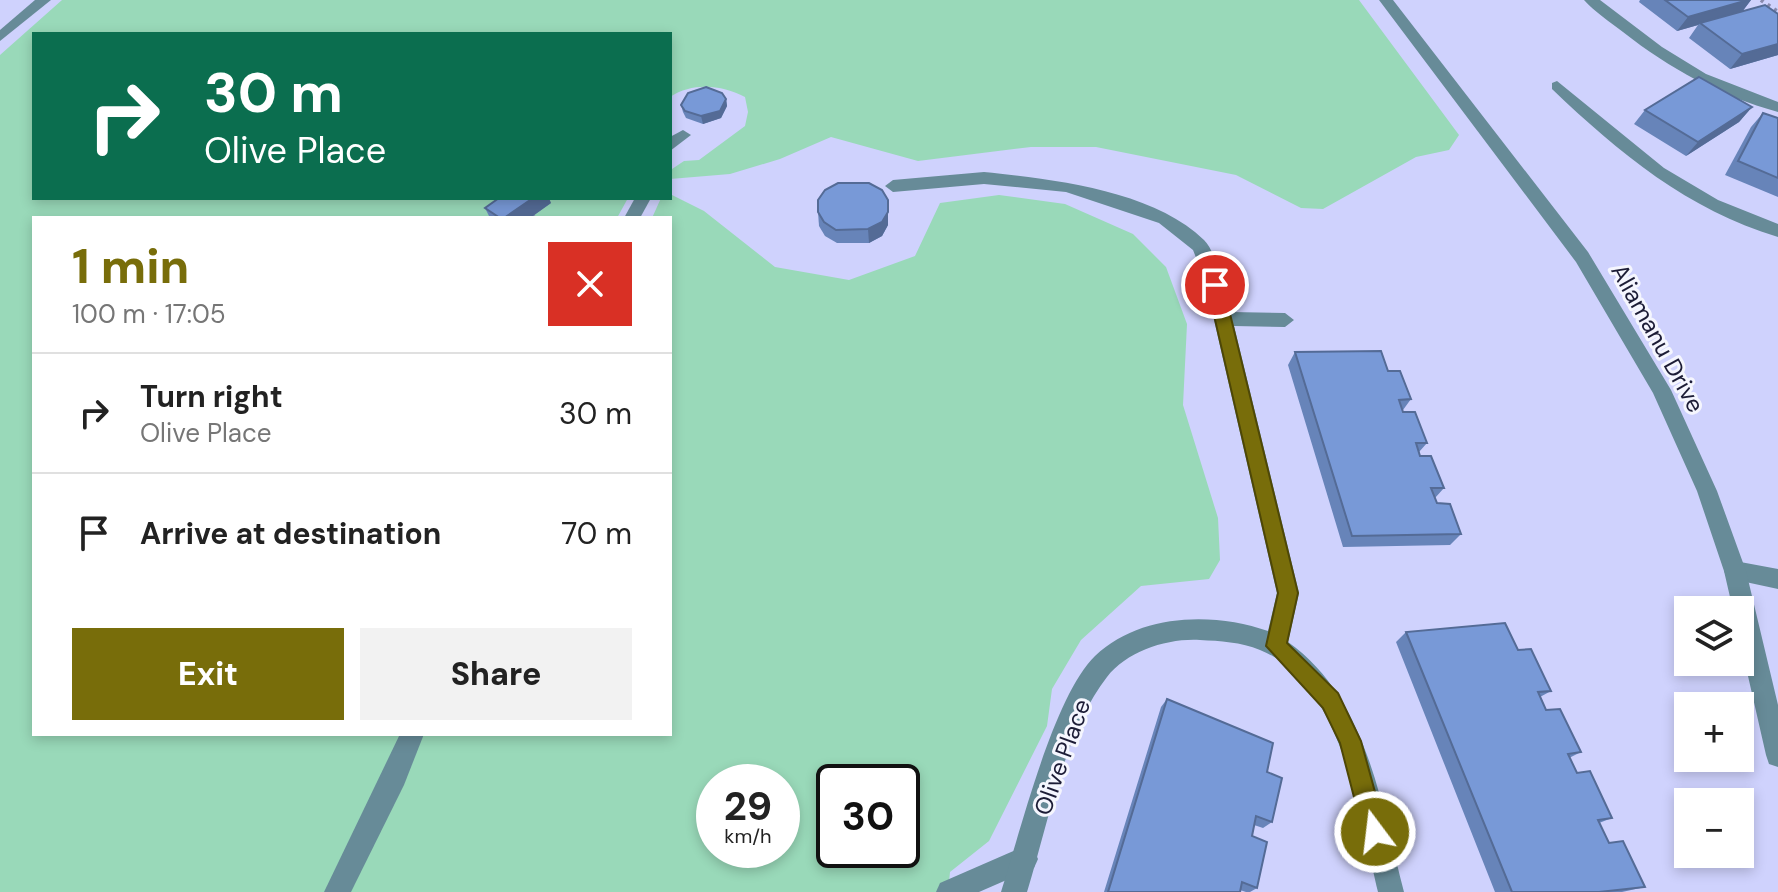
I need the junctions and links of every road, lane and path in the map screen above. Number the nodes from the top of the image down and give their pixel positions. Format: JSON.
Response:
{"nodes":[{"id":1,"x":44,"y":0,"type":"edge"},
{"id":2,"x":1386,"y":0,"type":"edge"},
{"id":3,"x":1591,"y":0,"type":"edge"},
{"id":4,"x":1761,"y":0,"type":"edge"},
{"id":5,"x":1778,"y":12,"type":"edge"},
{"id":6,"x":0,"y":37,"type":"edge"},
{"id":7,"x":1557,"y":86,"type":"dead end"},
{"id":8,"x":1778,"y":107,"type":"edge"},
{"id":9,"x":893,"y":186,"type":"dead end"},
{"id":10,"x":1778,"y":231,"type":"edge"},
{"id":11,"x":1223,"y":319,"type":"junction"},
{"id":12,"x":1285,"y":320,"type":"dead end"},
{"id":13,"x":1735,"y":571,"type":"junction"},
{"id":14,"x":1778,"y":579,"type":"edge"},
{"id":15,"x":1276,"y":646,"type":"junction"},
{"id":16,"x":411,"y":736,"type":"edge"},
{"id":17,"x":1778,"y":755,"type":"edge"},
{"id":18,"x":1025,"y":859,"type":"junction"},
{"id":19,"x":337,"y":892,"type":"edge"},
{"id":20,"x":949,"y":892,"type":"edge"},
{"id":21,"x":1014,"y":892,"type":"edge"},
{"id":22,"x":1391,"y":892,"type":"edge"}],
"edges":[{"from":1,"to":6,"type":"street"},
{"from":2,"to":13,"type":"street","name":"Aliamanu Drive"},
{"from":3,"to":8,"type":"street"},
{"from":4,"to":5,"type":"path"},
{"from":7,"to":10,"type":"street"},
{"from":9,"to":11,"type":"street"},
{"from":11,"to":12,"type":"street"},
{"from":11,"to":15,"type":"street"},
{"from":13,"to":14,"type":"street"},
{"from":13,"to":17,"type":"street","name":"Aliamanu Drive"},
{"from":15,"to":18,"type":"street","name":"Olive Place"},
{"from":15,"to":22,"type":"street","name":"Olive Place"},
{"from":16,"to":19,"type":"street"},
{"from":18,"to":20,"type":"street"},
{"from":18,"to":21,"type":"street","name":"Olive Place"}]}
